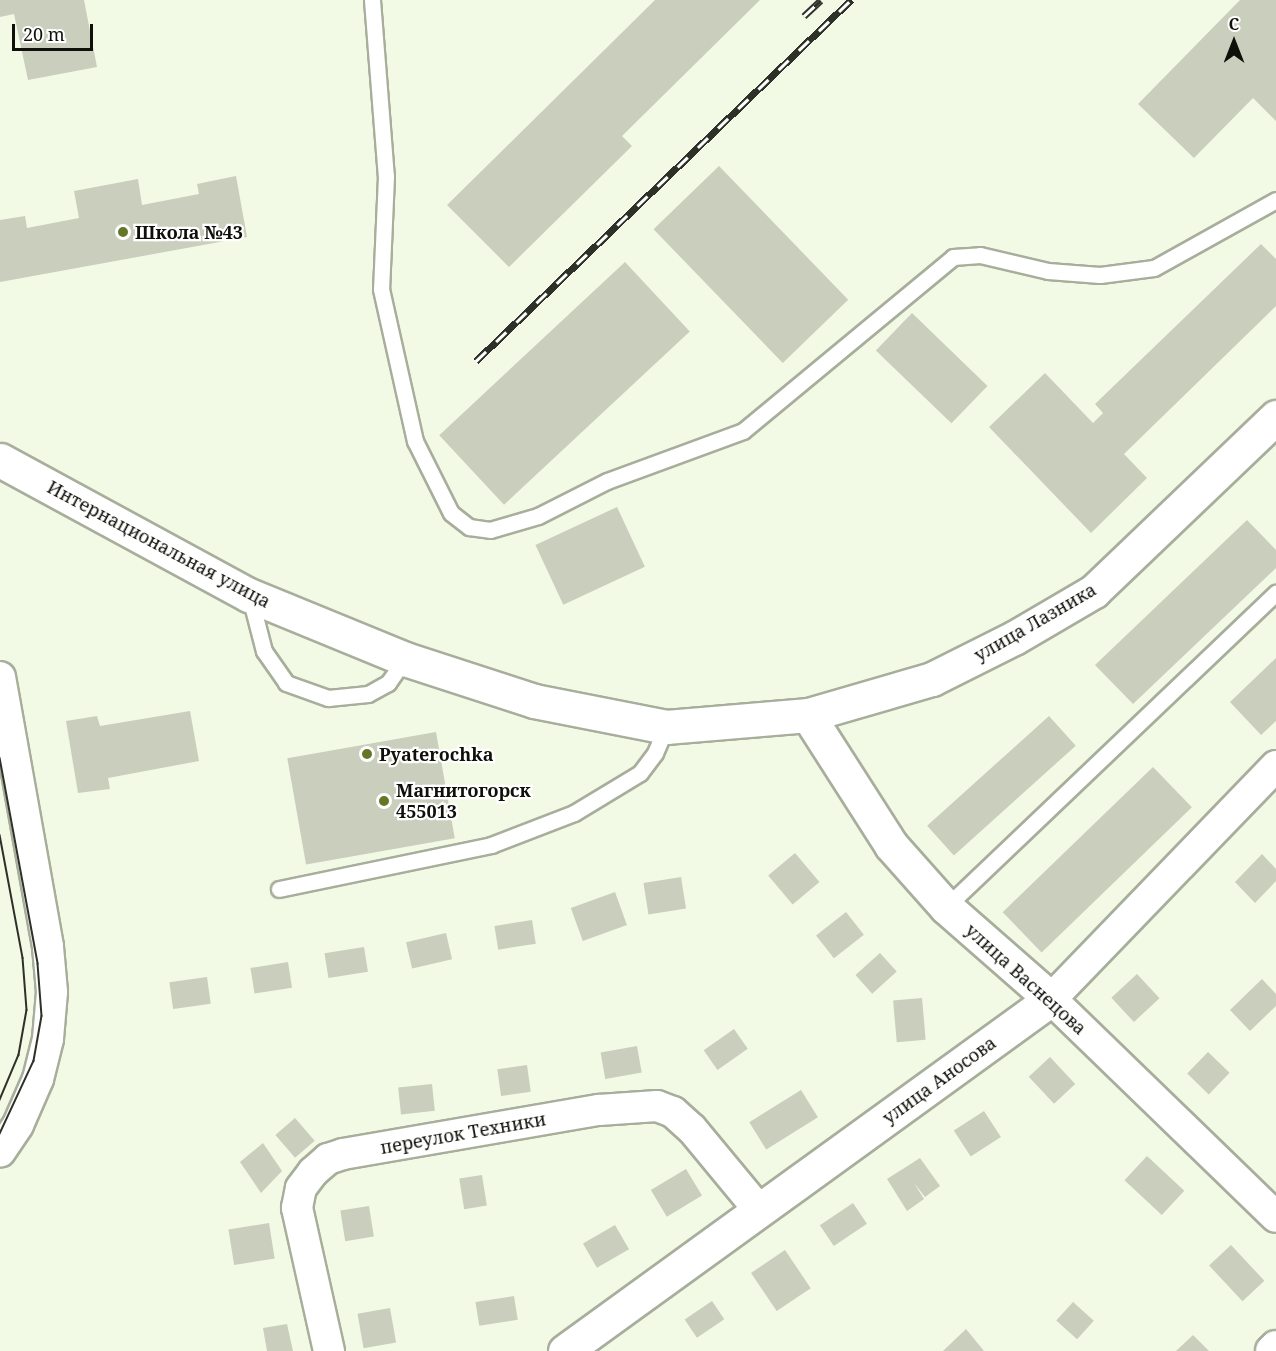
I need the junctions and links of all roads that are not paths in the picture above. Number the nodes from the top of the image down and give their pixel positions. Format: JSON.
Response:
{"nodes":[{"id":1,"x":372,"y":0,"type":"edge"},
{"id":2,"x":1276,"y":200,"type":"edge"},
{"id":3,"x":1276,"y":417,"type":"edge"},
{"id":4,"x":0,"y":460,"type":"edge"},
{"id":5,"x":1276,"y":594,"type":"edge"},
{"id":6,"x":249,"y":595,"type":"junction"},
{"id":7,"x":405,"y":659,"type":"junction"},
{"id":8,"x":0,"y":677,"type":"edge"},
{"id":9,"x":808,"y":715,"type":"junction"},
{"id":10,"x":666,"y":727,"type":"junction"},
{"id":11,"x":1276,"y":766,"type":"edge"},
{"id":12,"x":279,"y":889,"type":"dead end"},
{"id":13,"x":946,"y":907,"type":"junction"},
{"id":14,"x":1051,"y":999,"type":"junction"},
{"id":15,"x":0,"y":1152,"type":"edge"},
{"id":16,"x":759,"y":1210,"type":"junction"},
{"id":17,"x":1276,"y":1217,"type":"edge"},
{"id":18,"x":1276,"y":1346,"type":"edge"},
{"id":19,"x":329,"y":1351,"type":"edge"},
{"id":20,"x":565,"y":1351,"type":"edge"},
{"id":21,"x":1271,"y":1351,"type":"edge"}],
"edges":[{"from":1,"to":2,"type":"lane"},
{"from":3,"to":9,"type":"street","name":"улица Лазника"},
{"from":4,"to":6,"type":"street","name":"Интернациональная улица"},
{"from":5,"to":13,"type":"lane"},
{"from":6,"to":7,"type":"street","name":"Интернациональная улица"},
{"from":6,"to":7,"type":"lane"},
{"from":7,"to":10,"type":"street","name":"Интернациональная улица"},
{"from":8,"to":15,"type":"street"},
{"from":9,"to":10,"type":"street","name":"Интернациональная улица"},
{"from":9,"to":13,"type":"street","name":"улица Васнецова"},
{"from":10,"to":12,"type":"lane"},
{"from":11,"to":14,"type":"street","name":"улица Аносова"},
{"from":13,"to":14,"type":"street","name":"улица Васнецова"},
{"from":14,"to":16,"type":"street","name":"улица Аносова"},
{"from":14,"to":17,"type":"street","name":"улица Васнецова"},
{"from":16,"to":19,"type":"street","name":"переулок Техники"},
{"from":16,"to":20,"type":"street","name":"улица Аносова"},
{"from":18,"to":21,"type":"street"}]}
